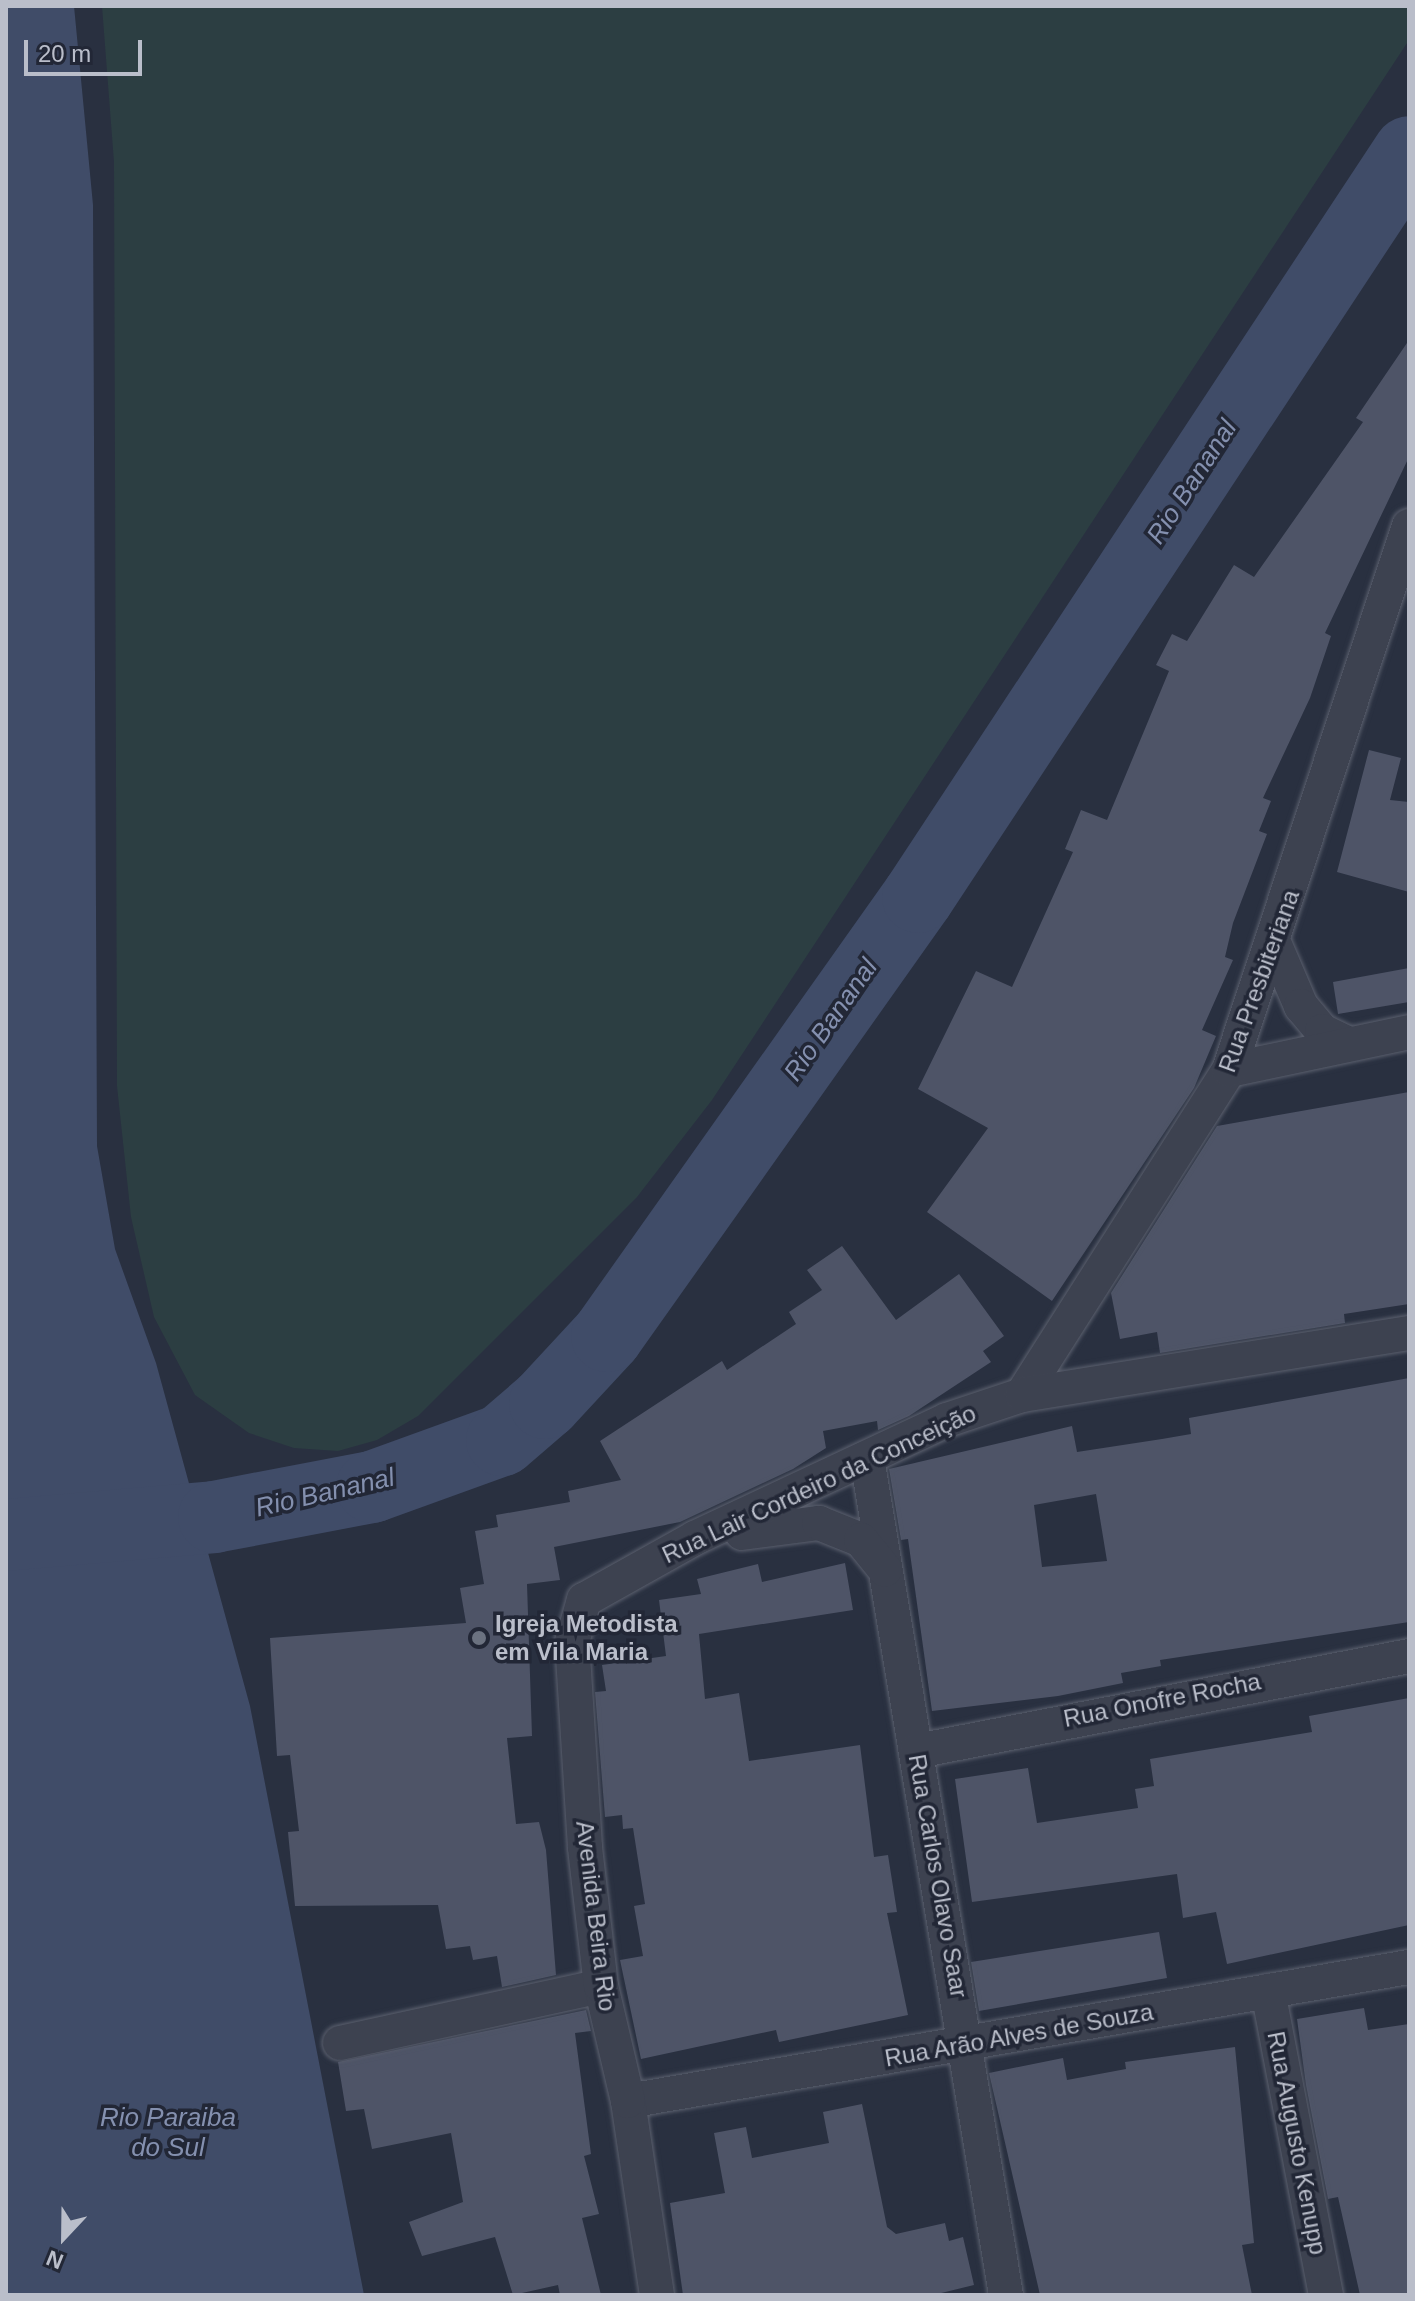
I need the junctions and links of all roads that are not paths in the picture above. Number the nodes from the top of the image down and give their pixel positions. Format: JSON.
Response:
{"nodes":[{"id":1,"x":1409,"y":526,"type":"edge"},
{"id":2,"x":1274,"y":943,"type":"junction"},
{"id":3,"x":1409,"y":1032,"type":"edge"},
{"id":4,"x":1349,"y":1044,"type":"junction"},
{"id":5,"x":1229,"y":1070,"type":"junction"},
{"id":6,"x":1409,"y":1333,"type":"edge"},
{"id":7,"x":1022,"y":1395,"type":"junction"},
{"id":8,"x":867,"y":1458,"type":"junction"},
{"id":9,"x":640,"y":1568,"type":"junction"},
{"id":10,"x":885,"y":1570,"type":"junction"},
{"id":11,"x":1409,"y":1656,"type":"edge"},
{"id":12,"x":917,"y":1751,"type":"junction"},
{"id":13,"x":1409,"y":1967,"type":"edge"},
{"id":14,"x":601,"y":1986,"type":"junction"},
{"id":15,"x":1268,"y":1991,"type":"junction"},
{"id":16,"x":340,"y":2043,"type":"dead end"},
{"id":17,"x":966,"y":2044,"type":"junction"},
{"id":18,"x":628,"y":2101,"type":"junction"},
{"id":19,"x":657,"y":2295,"type":"edge"},
{"id":20,"x":1006,"y":2295,"type":"edge"},
{"id":21,"x":1326,"y":2295,"type":"edge"}],
"edges":[{"from":1,"to":2,"type":"street","name":"Rua Presbiteriana"},
{"from":2,"to":4,"type":"street"},
{"from":2,"to":5,"type":"street","name":"Rua Presbiteriana"},
{"from":3,"to":4,"type":"street"},
{"from":4,"to":5,"type":"street"},
{"from":5,"to":7,"type":"street","name":"Rua Presbiteriana"},
{"from":6,"to":7,"type":"street","name":"Rua Lair Cordeiro da Conceição"},
{"from":7,"to":8,"type":"street","name":"Rua Lair Cordeiro da Conceição"},
{"from":8,"to":9,"type":"street","name":"Rua Lair Cordeiro da Conceição"},
{"from":8,"to":10,"type":"street","name":"Rua Carlos Olavo Saar"},
{"from":9,"to":10,"type":"street","name":"Rua Lair Cordeiro da Conceição"},
{"from":9,"to":14,"type":"street","name":"Avenida Beira Rio"},
{"from":10,"to":12,"type":"street","name":"Rua Carlos Olavo Saar"},
{"from":11,"to":12,"type":"street","name":"Rua Onofre Rocha"},
{"from":12,"to":17,"type":"street","name":"Rua Carlos Olavo Saar"},
{"from":13,"to":15,"type":"street","name":"Rua Arão Alves de Souza"},
{"from":14,"to":16,"type":"street"},
{"from":14,"to":18,"type":"street","name":"Avenida Beira Rio"},
{"from":15,"to":17,"type":"street","name":"Rua Arão Alves de Souza"},
{"from":15,"to":21,"type":"street","name":"Rua Augusto Kenupp"},
{"from":17,"to":18,"type":"street","name":"Rua Arão Alves de Souza"},
{"from":17,"to":20,"type":"street","name":"Rua Carlos Olavo Saar"},
{"from":18,"to":19,"type":"street","name":"Avenida Beira Rio"}]}
